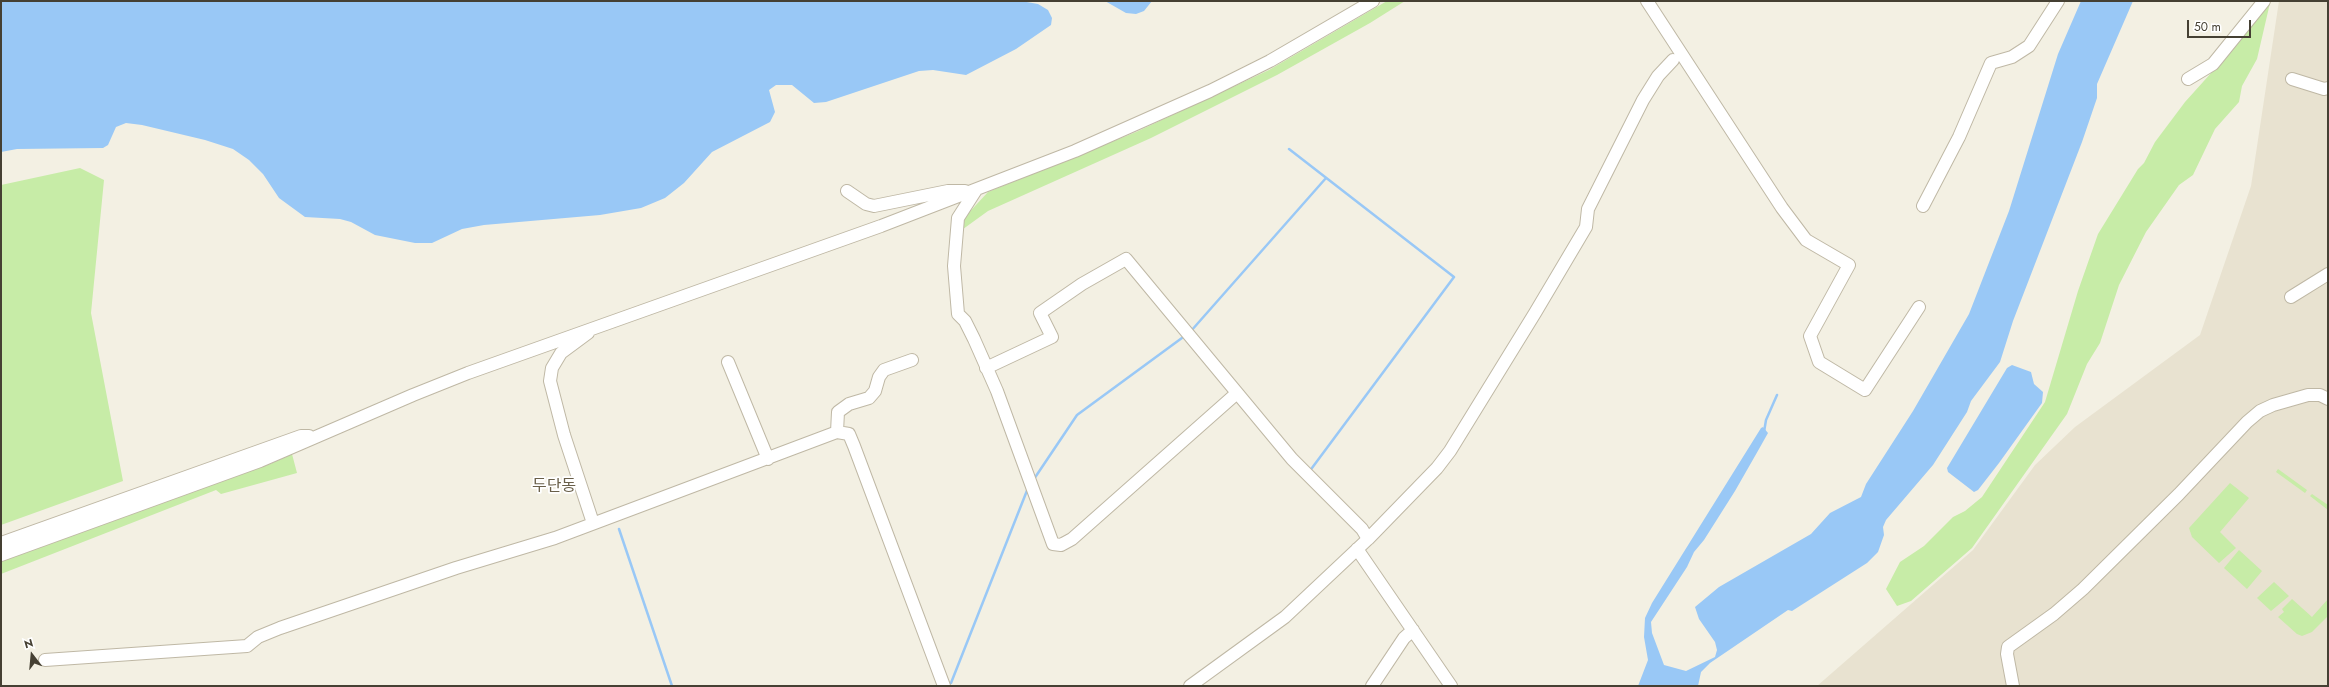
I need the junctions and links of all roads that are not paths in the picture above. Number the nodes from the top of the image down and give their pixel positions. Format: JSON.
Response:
{"nodes":[{"id":1,"x":1373,"y":1,"type":"edge"},
{"id":2,"x":1647,"y":1,"type":"edge"},
{"id":3,"x":2058,"y":1,"type":"edge"},
{"id":4,"x":2264,"y":1,"type":"edge"},
{"id":5,"x":1673,"y":60,"type":"dead end"},
{"id":6,"x":2188,"y":79,"type":"dead end"},
{"id":7,"x":2292,"y":80,"type":"dead end"},
{"id":8,"x":2328,"y":88,"type":"edge"},
{"id":9,"x":976,"y":190,"type":"junction"},
{"id":10,"x":847,"y":191,"type":"dead end"},
{"id":11,"x":1923,"y":206,"type":"dead end"},
{"id":12,"x":2328,"y":274,"type":"edge"},
{"id":13,"x":2291,"y":296,"type":"dead end"},
{"id":14,"x":1918,"y":307,"type":"dead end"},
{"id":15,"x":590,"y":329,"type":"junction"},
{"id":16,"x":912,"y":360,"type":"dead end"},
{"id":17,"x":728,"y":362,"type":"dead end"},
{"id":18,"x":986,"y":368,"type":"junction"},
{"id":19,"x":1237,"y":393,"type":"junction"},
{"id":20,"x":2328,"y":399,"type":"edge"},
{"id":21,"x":837,"y":432,"type":"junction"},
{"id":22,"x":322,"y":434,"type":"junction"},
{"id":23,"x":768,"y":459,"type":"junction"},
{"id":24,"x":593,"y":523,"type":"junction"},
{"id":25,"x":1368,"y":539,"type":"junction"},
{"id":26,"x":1,"y":543,"type":"edge"},
{"id":27,"x":1357,"y":549,"type":"junction"},
{"id":28,"x":1,"y":555,"type":"edge"},
{"id":29,"x":1413,"y":630,"type":"junction"},
{"id":30,"x":46,"y":660,"type":"dead end"},
{"id":31,"x":944,"y":686,"type":"edge"},
{"id":32,"x":1190,"y":686,"type":"edge"},
{"id":33,"x":1372,"y":686,"type":"edge"},
{"id":34,"x":1451,"y":686,"type":"edge"},
{"id":35,"x":2013,"y":686,"type":"edge"}],
"edges":[{"from":1,"to":9,"type":"street"},
{"from":2,"to":14,"type":"street"},
{"from":3,"to":11,"type":"street"},
{"from":4,"to":6,"type":"street"},
{"from":5,"to":25,"type":"street"},
{"from":7,"to":8,"type":"street"},
{"from":9,"to":10,"type":"street"},
{"from":9,"to":15,"type":"street"},
{"from":9,"to":18,"type":"street"},
{"from":12,"to":13,"type":"street"},
{"from":15,"to":22,"type":"street"},
{"from":15,"to":24,"type":"street"},
{"from":16,"to":21,"type":"street"},
{"from":17,"to":23,"type":"street"},
{"from":18,"to":19,"type":"street"},
{"from":18,"to":19,"type":"street"},
{"from":19,"to":25,"type":"street"},
{"from":20,"to":35,"type":"street"},
{"from":21,"to":23,"type":"street"},
{"from":21,"to":31,"type":"street"},
{"from":22,"to":26,"type":"street"},
{"from":22,"to":28,"type":"street"},
{"from":23,"to":24,"type":"street"},
{"from":24,"to":30,"type":"street"},
{"from":25,"to":27,"type":"street"},
{"from":27,"to":29,"type":"street"},
{"from":27,"to":32,"type":"street"},
{"from":29,"to":33,"type":"street"},
{"from":29,"to":34,"type":"street"}]}
